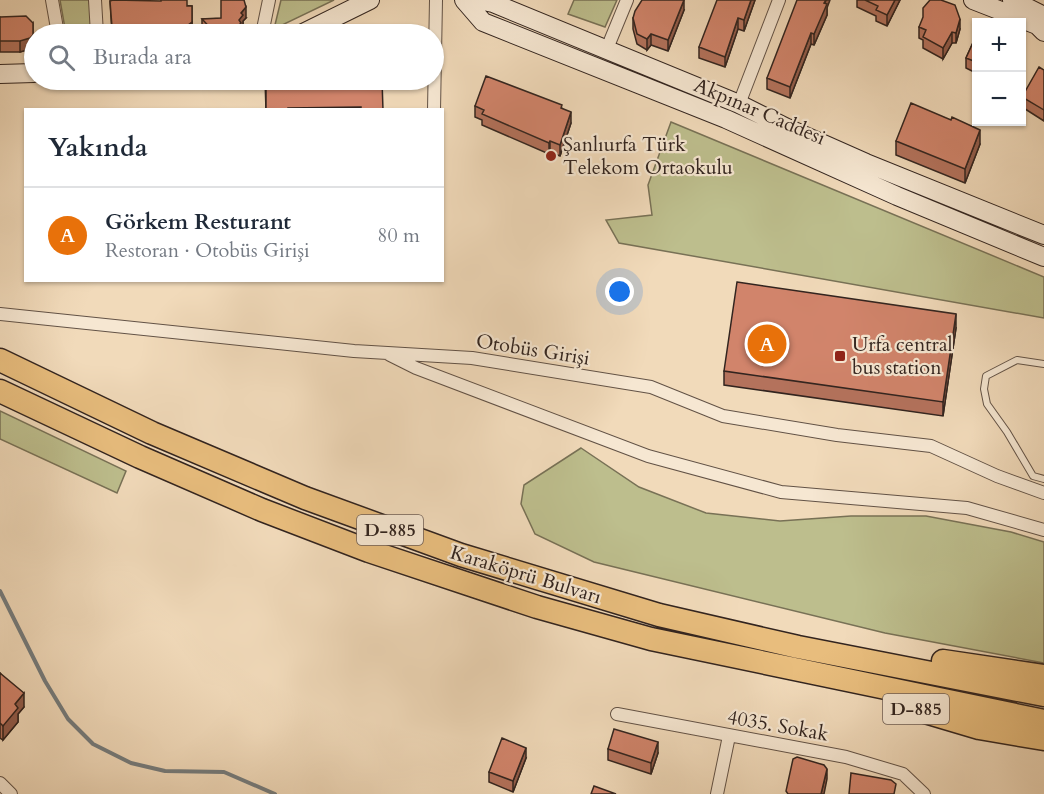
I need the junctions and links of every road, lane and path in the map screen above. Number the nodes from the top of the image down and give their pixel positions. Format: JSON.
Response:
{"nodes":[{"id":1,"x":52,"y":0,"type":"edge"},
{"id":2,"x":95,"y":0,"type":"edge"},
{"id":3,"x":269,"y":0,"type":"edge"},
{"id":4,"x":370,"y":0,"type":"edge"},
{"id":5,"x":436,"y":0,"type":"edge"},
{"id":6,"x":464,"y":0,"type":"edge"},
{"id":7,"x":479,"y":0,"type":"edge"},
{"id":8,"x":627,"y":0,"type":"edge"},
{"id":9,"x":779,"y":0,"type":"edge"},
{"id":10,"x":973,"y":0,"type":"edge"},
{"id":11,"x":1012,"y":0,"type":"edge"},
{"id":12,"x":1044,"y":16,"type":"edge"},
{"id":13,"x":56,"y":24,"type":"edge"},
{"id":14,"x":96,"y":24,"type":"edge"},
{"id":15,"x":264,"y":24,"type":"edge"},
{"id":16,"x":321,"y":24,"type":"edge"},
{"id":17,"x":436,"y":24,"type":"edge"},
{"id":18,"x":1044,"y":32,"type":"edge"},
{"id":19,"x":606,"y":51,"type":"junction"},
{"id":20,"x":24,"y":73,"type":"edge"},
{"id":21,"x":0,"y":74,"type":"edge"},
{"id":22,"x":434,"y":90,"type":"edge"},
{"id":23,"x":739,"y":104,"type":"junction"},
{"id":24,"x":434,"y":108,"type":"edge"},
{"id":25,"x":1044,"y":235,"type":"edge"},
{"id":26,"x":1044,"y":257,"type":"edge"},
{"id":27,"x":0,"y":314,"type":"edge"},
{"id":28,"x":387,"y":353,"type":"junction"},
{"id":29,"x":0,"y":360,"type":"edge"},
{"id":30,"x":1044,"y":364,"type":"edge"},
{"id":31,"x":0,"y":391,"type":"edge"},
{"id":32,"x":1044,"y":479,"type":"edge"},
{"id":33,"x":1044,"y":493,"type":"edge"},
{"id":34,"x":1044,"y":530,"type":"edge"},
{"id":35,"x":798,"y":647,"type":"junction"},
{"id":36,"x":791,"y":669,"type":"junction"},
{"id":37,"x":1044,"y":676,"type":"edge"},
{"id":38,"x":1044,"y":695,"type":"edge"},
{"id":39,"x":617,"y":714,"type":"dead end"},
{"id":40,"x":1044,"y":721,"type":"edge"},
{"id":41,"x":729,"y":736,"type":"junction"},
{"id":42,"x":1044,"y":739,"type":"edge"},
{"id":43,"x":0,"y":783,"type":"edge"},
{"id":44,"x":11,"y":794,"type":"edge"},
{"id":45,"x":717,"y":794,"type":"edge"},
{"id":46,"x":924,"y":794,"type":"edge"}],
"edges":[{"from":1,"to":13,"type":"street"},
{"from":2,"to":14,"type":"street"},
{"from":3,"to":15,"type":"street"},
{"from":4,"to":16,"type":"street"},
{"from":5,"to":17,"type":"street"},
{"from":6,"to":26,"type":"street","name":"Akpınar Caddesi"},
{"from":7,"to":19,"type":"street","name":"Akpınar Caddesi"},
{"from":8,"to":19,"type":"street"},
{"from":9,"to":23,"type":"street"},
{"from":10,"to":18,"type":"street"},
{"from":11,"to":12,"type":"street"},
{"from":19,"to":23,"type":"street","name":"Akpınar Caddesi"},
{"from":20,"to":21,"type":"street"},
{"from":22,"to":24,"type":"street"},
{"from":23,"to":25,"type":"street","name":"Akpınar Caddesi"},
{"from":27,"to":28,"type":"street","name":"Otobüs Girişi"},
{"from":28,"to":33,"type":"street","name":"Otobüs Girişi"},
{"from":28,"to":34,"type":"street"},
{"from":29,"to":35,"type":"highway","name":"Karaköprü Bulvarı","number":"D-885"},
{"from":30,"to":32,"type":"lane"},
{"from":31,"to":36,"type":"highway","name":"Karaköprü Bulvarı","number":"D-885"},
{"from":35,"to":37,"type":"highway","number":"D-885"},
{"from":35,"to":38,"type":"highway","name":"Karaköprü Bulvarı"},
{"from":36,"to":40,"type":"highway","name":"Karaköprü Bulvarı"},
{"from":36,"to":42,"type":"highway","number":"D-885"},
{"from":39,"to":41,"type":"street","name":"4035. Sokak"},
{"from":41,"to":45,"type":"street"},
{"from":41,"to":46,"type":"street","name":"4035. Sokak"},
{"from":43,"to":44,"type":"street"}]}
